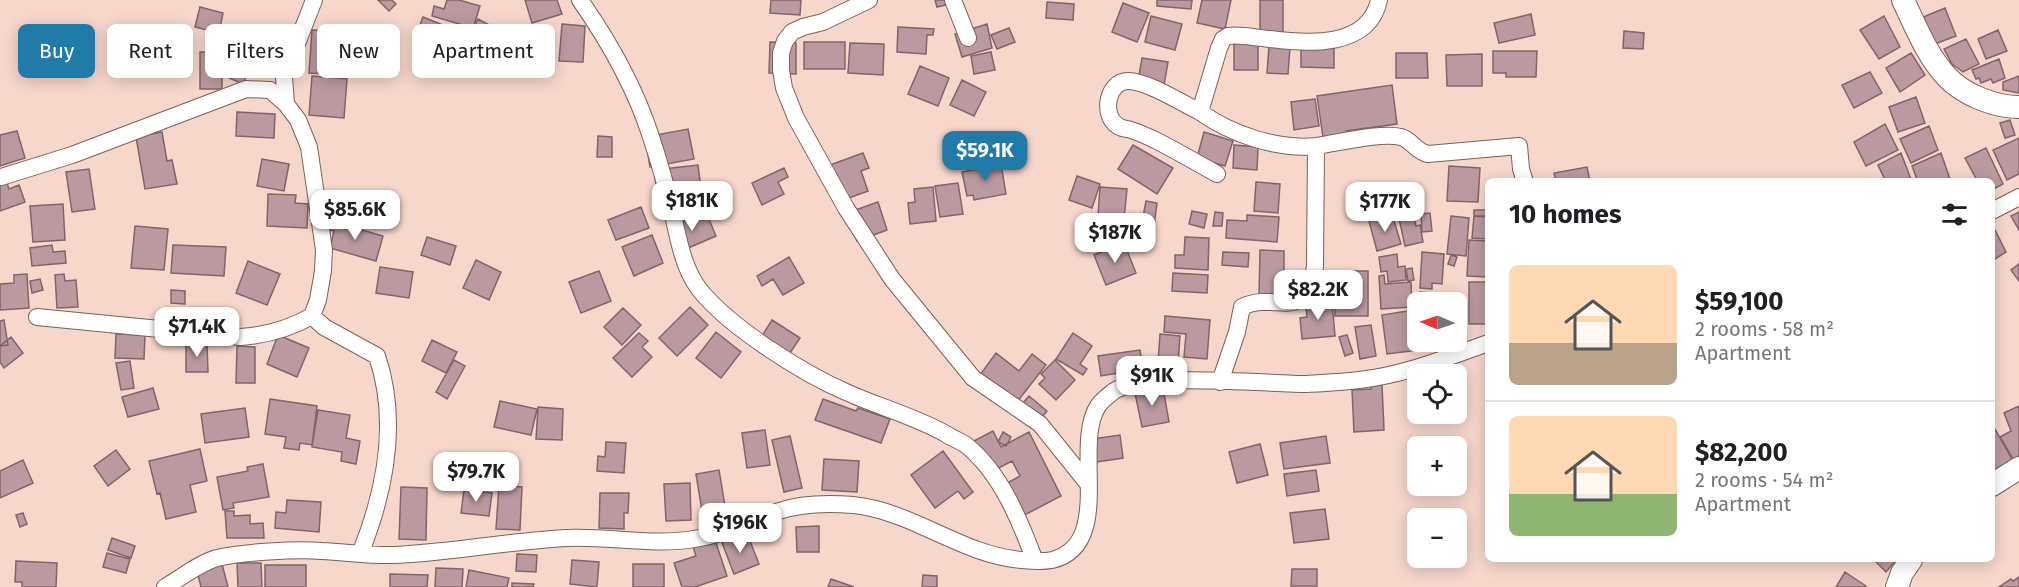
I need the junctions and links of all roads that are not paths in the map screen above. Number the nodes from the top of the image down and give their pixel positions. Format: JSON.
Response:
{"nodes":[{"id":1,"x":314,"y":0,"type":"edge"},
{"id":2,"x":580,"y":0,"type":"edge"},
{"id":3,"x":869,"y":0,"type":"edge"},
{"id":4,"x":953,"y":0,"type":"edge"},
{"id":5,"x":1379,"y":0,"type":"edge"},
{"id":6,"x":1902,"y":0,"type":"edge"},
{"id":7,"x":968,"y":38,"type":"dead end"},
{"id":8,"x":286,"y":104,"type":"junction"},
{"id":9,"x":2019,"y":107,"type":"edge"},
{"id":10,"x":1200,"y":112,"type":"junction"},
{"id":11,"x":1316,"y":146,"type":"junction"},
{"id":12,"x":1217,"y":174,"type":"dead end"},
{"id":13,"x":1,"y":177,"type":"edge"},
{"id":14,"x":1523,"y":178,"type":"edge"},
{"id":15,"x":2019,"y":197,"type":"edge"},
{"id":16,"x":1995,"y":209,"type":"edge"},
{"id":17,"x":312,"y":316,"type":"junction"},
{"id":18,"x":37,"y":317,"type":"dead end"},
{"id":19,"x":1485,"y":344,"type":"edge"},
{"id":20,"x":1220,"y":382,"type":"junction"},
{"id":21,"x":2019,"y":468,"type":"edge"},
{"id":22,"x":1995,"y":483,"type":"edge"},
{"id":23,"x":1089,"y":485,"type":"junction"},
{"id":24,"x":360,"y":554,"type":"junction"},
{"id":25,"x":1035,"y":561,"type":"junction"},
{"id":26,"x":1910,"y":562,"type":"edge"},
{"id":27,"x":165,"y":587,"type":"edge"},
{"id":28,"x":1897,"y":587,"type":"edge"}],
"edges":[{"from":1,"to":8,"type":"street"},
{"from":2,"to":25,"type":"street"},
{"from":3,"to":23,"type":"street"},
{"from":4,"to":7,"type":"street"},
{"from":5,"to":10,"type":"street"},
{"from":6,"to":9,"type":"street"},
{"from":8,"to":13,"type":"street"},
{"from":8,"to":17,"type":"street"},
{"from":10,"to":11,"type":"street"},
{"from":10,"to":12,"type":"street"},
{"from":11,"to":14,"type":"street"},
{"from":11,"to":20,"type":"street"},
{"from":15,"to":16,"type":"street"},
{"from":17,"to":18,"type":"street"},
{"from":17,"to":24,"type":"street"},
{"from":19,"to":20,"type":"street"},
{"from":20,"to":23,"type":"street"},
{"from":21,"to":22,"type":"street"},
{"from":23,"to":25,"type":"street"},
{"from":24,"to":25,"type":"street"},
{"from":24,"to":27,"type":"street"},
{"from":26,"to":28,"type":"street"}]}
